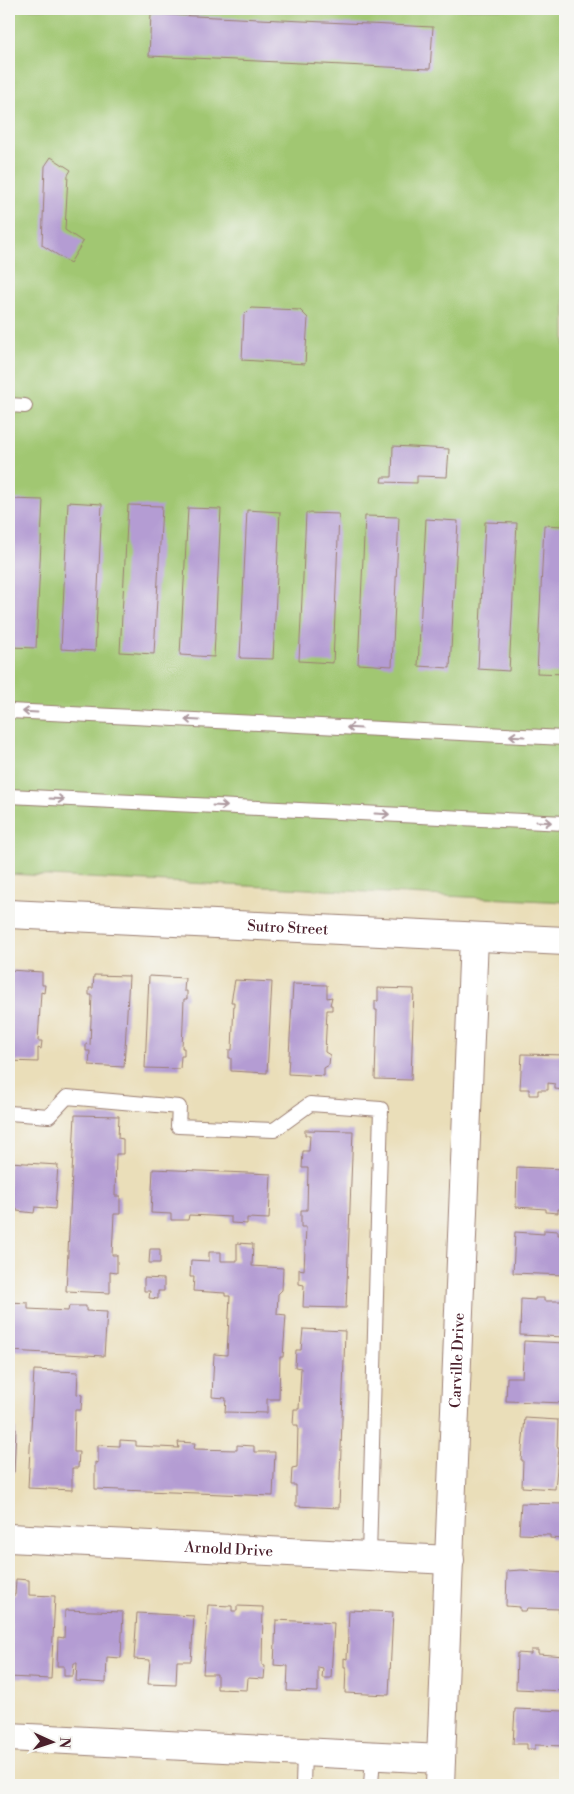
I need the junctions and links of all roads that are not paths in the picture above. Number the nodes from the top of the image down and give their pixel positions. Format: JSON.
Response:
{"nodes":[{"id":1,"x":9,"y":405,"type":"edge"},
{"id":2,"x":25,"y":406,"type":"dead end"},
{"id":3,"x":9,"y":711,"type":"edge"},
{"id":4,"x":565,"y":738,"type":"edge"},
{"id":5,"x":9,"y":796,"type":"edge"},
{"id":6,"x":565,"y":823,"type":"edge"},
{"id":7,"x":9,"y":914,"type":"edge"},
{"id":8,"x":474,"y":937,"type":"junction"},
{"id":9,"x":565,"y":941,"type":"edge"},
{"id":10,"x":9,"y":1113,"type":"edge"},
{"id":11,"x":9,"y":1538,"type":"edge"},
{"id":12,"x":369,"y":1556,"type":"junction"},
{"id":13,"x":450,"y":1560,"type":"junction"},
{"id":14,"x":9,"y":1737,"type":"edge"},
{"id":15,"x":304,"y":1752,"type":"junction"},
{"id":16,"x":373,"y":1756,"type":"junction"},
{"id":17,"x":441,"y":1772,"type":"edge"},
{"id":18,"x":303,"y":1785,"type":"edge"},
{"id":19,"x":371,"y":1785,"type":"edge"}],
"edges":[{"from":1,"to":2,"type":"lane"},
{"from":4,"to":3,"type":"lane","one_way":true},
{"from":5,"to":6,"type":"lane","one_way":true},
{"from":7,"to":8,"type":"street","name":"Sutro Street"},
{"from":8,"to":9,"type":"street","name":"Sutro Street"},
{"from":8,"to":13,"type":"street","name":"Carville Drive"},
{"from":10,"to":12,"type":"lane"},
{"from":11,"to":12,"type":"street","name":"Arnold Drive"},
{"from":12,"to":13,"type":"street","name":"Arnold Drive"},
{"from":13,"to":17,"type":"street","name":"Carville Drive"},
{"from":14,"to":15,"type":"street"},
{"from":15,"to":16,"type":"street"},
{"from":15,"to":18,"type":"lane"},
{"from":16,"to":17,"type":"street"},
{"from":16,"to":19,"type":"lane"}]}
